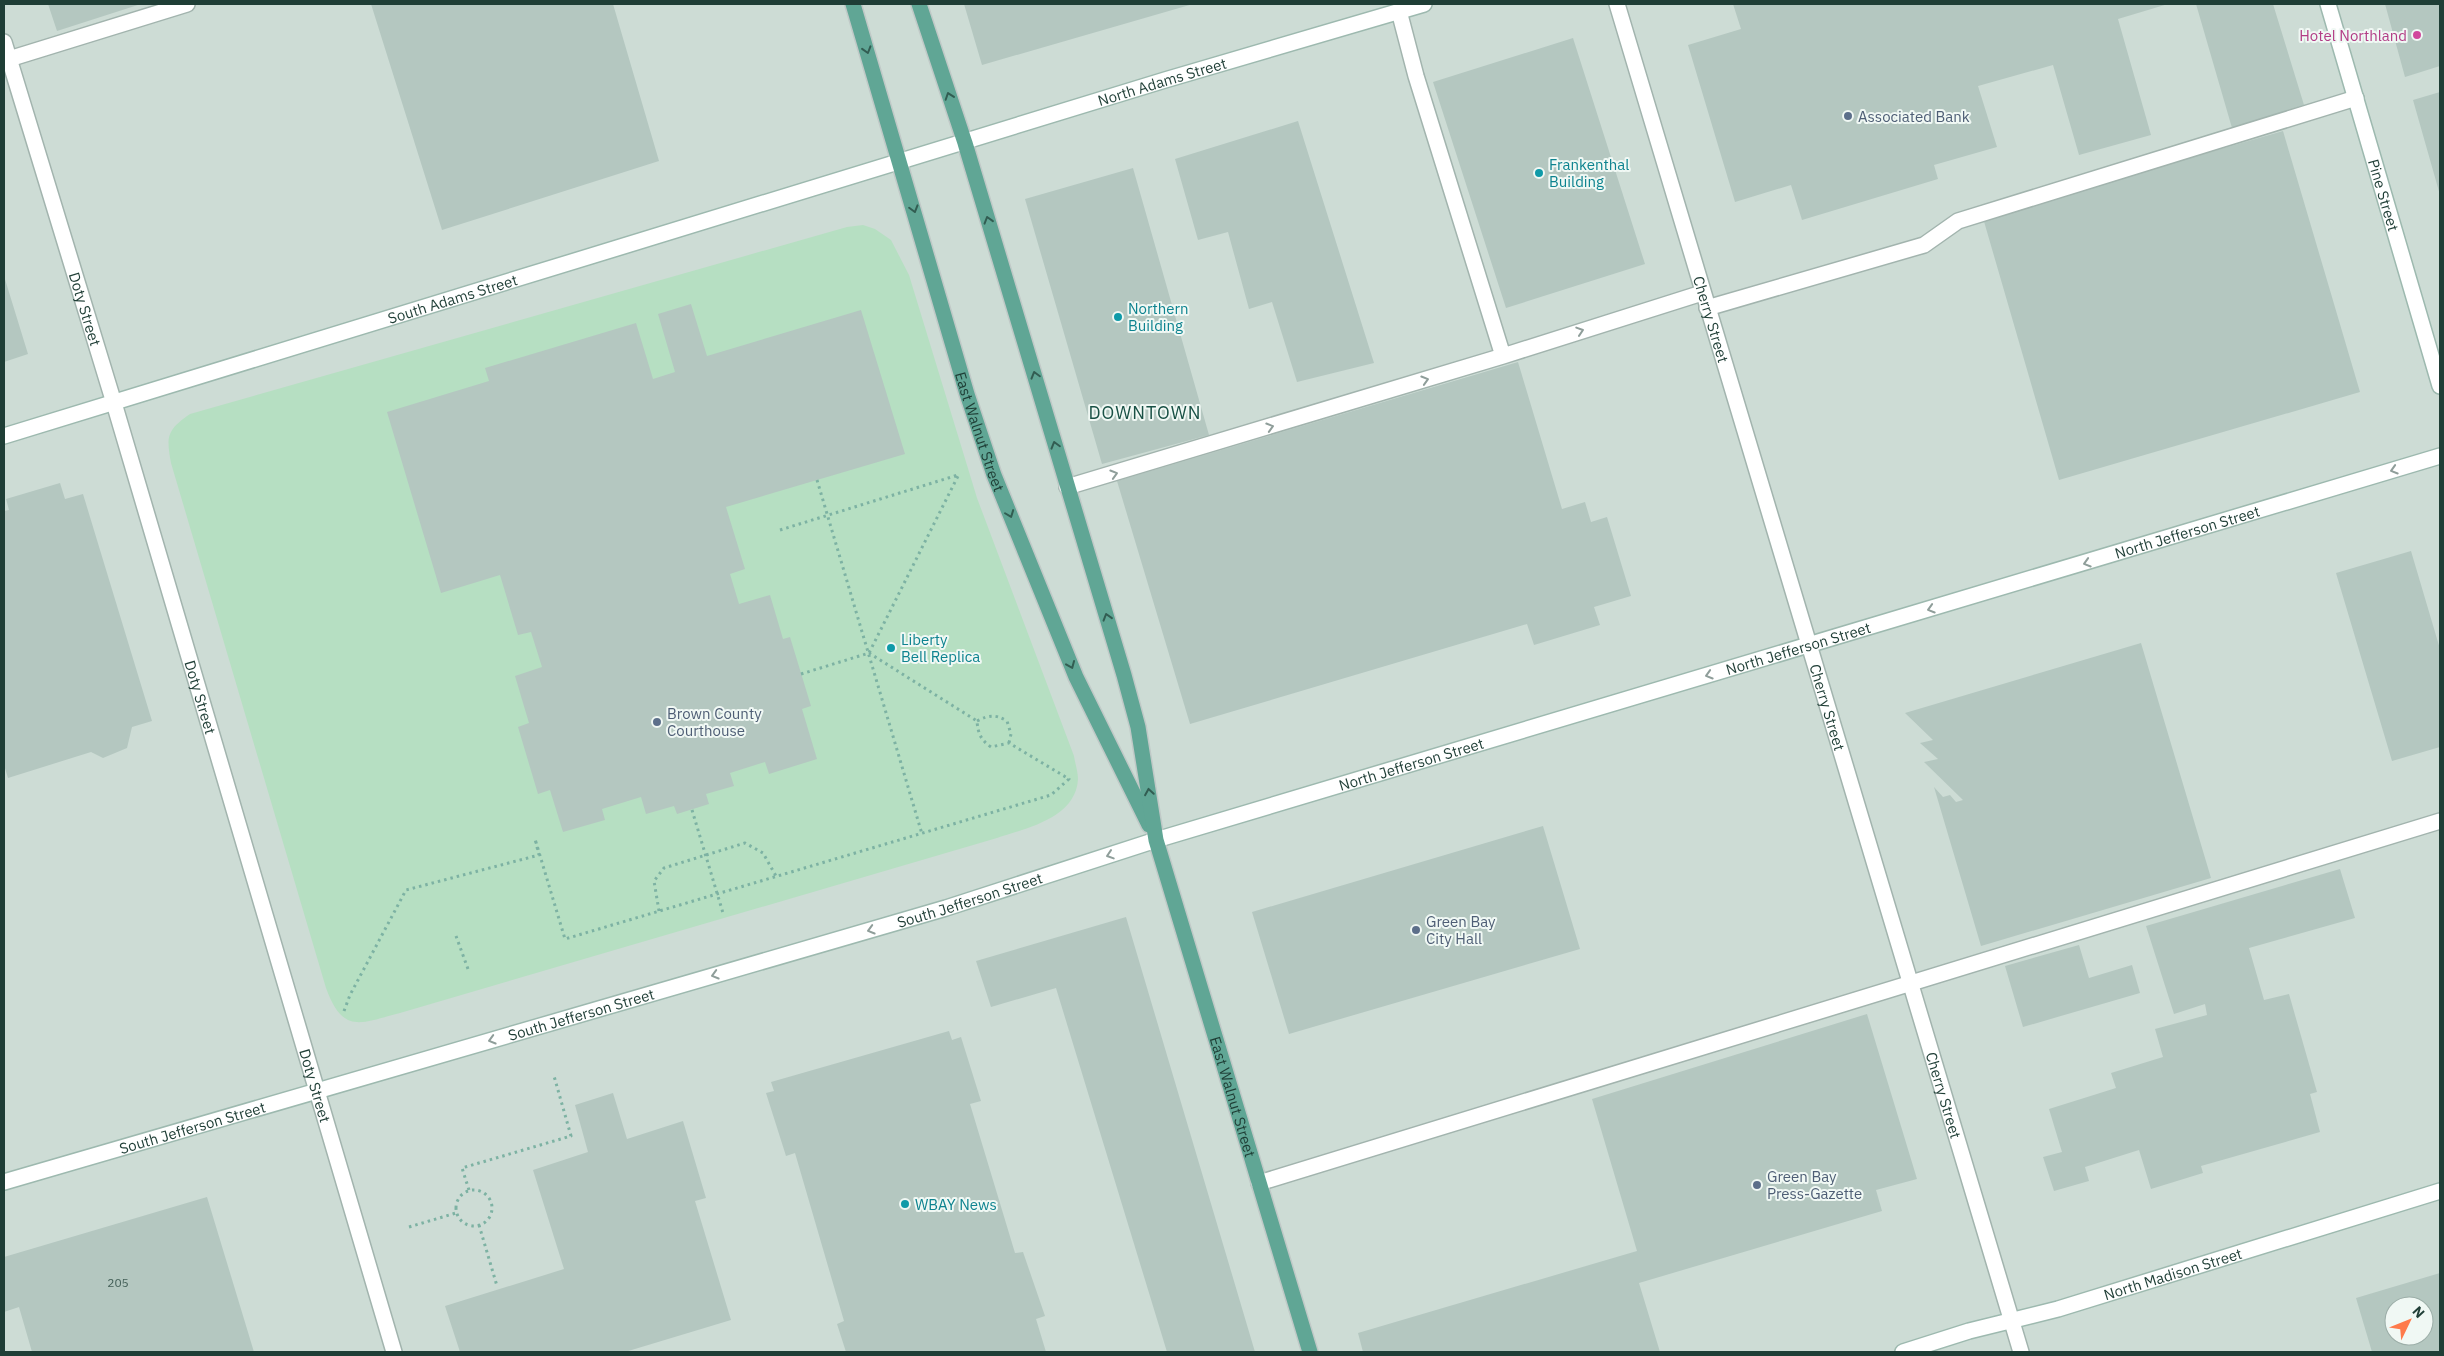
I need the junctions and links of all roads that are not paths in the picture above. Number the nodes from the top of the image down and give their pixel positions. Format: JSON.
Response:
{"nodes":[{"id":1,"x":187,"y":4,"type":"edge"},
{"id":2,"x":853,"y":4,"type":"edge"},
{"id":3,"x":919,"y":4,"type":"edge"},
{"id":4,"x":1424,"y":4,"type":"edge"},
{"id":5,"x":1617,"y":4,"type":"edge"},
{"id":6,"x":2328,"y":4,"type":"edge"},
{"id":7,"x":1399,"y":11,"type":"junction"},
{"id":8,"x":4,"y":42,"type":"edge"},
{"id":9,"x":9,"y":59,"type":"junction"},
{"id":10,"x":2356,"y":98,"type":"junction"},
{"id":11,"x":965,"y":142,"type":"junction"},
{"id":12,"x":900,"y":162,"type":"junction"},
{"id":13,"x":1702,"y":293,"type":"junction"},
{"id":14,"x":1707,"y":308,"type":"junction"},
{"id":15,"x":1503,"y":356,"type":"junction"},
{"id":16,"x":2440,"y":386,"type":"edge"},
{"id":17,"x":114,"y":403,"type":"junction"},
{"id":18,"x":4,"y":436,"type":"edge"},
{"id":19,"x":2440,"y":456,"type":"edge"},
{"id":20,"x":1067,"y":487,"type":"junction"},
{"id":21,"x":1808,"y":646,"type":"junction"},
{"id":22,"x":2440,"y":820,"type":"edge"},
{"id":23,"x":1156,"y":840,"type":"junction"},
{"id":24,"x":1909,"y":983,"type":"junction"},
{"id":25,"x":315,"y":1091,"type":"junction"},
{"id":26,"x":4,"y":1182,"type":"edge"},
{"id":27,"x":1259,"y":1183,"type":"junction"},
{"id":28,"x":2440,"y":1191,"type":"edge"},
{"id":29,"x":2012,"y":1319,"type":"junction"},
{"id":30,"x":394,"y":1352,"type":"edge"},
{"id":31,"x":1310,"y":1352,"type":"edge"},
{"id":32,"x":1903,"y":1352,"type":"edge"},
{"id":33,"x":2021,"y":1352,"type":"edge"}],
"edges":[{"from":1,"to":9,"type":"street"},
{"from":2,"to":12,"type":"main road","name":"East Walnut Street","one_way":true},
{"from":11,"to":3,"type":"main road","name":"East Walnut Street","one_way":true},
{"from":4,"to":7,"type":"street","name":"North Adams Street"},
{"from":5,"to":13,"type":"street","name":"Cherry Street"},
{"from":6,"to":10,"type":"street","name":"Pine Street"},
{"from":7,"to":11,"type":"street","name":"North Adams Street"},
{"from":7,"to":15,"type":"street"},
{"from":8,"to":9,"type":"street","name":"Doty Street"},
{"from":9,"to":17,"type":"street","name":"Doty Street"},
{"from":10,"to":14,"type":"street"},
{"from":10,"to":16,"type":"street","name":"Pine Street"},
{"from":11,"to":12,"type":"street","name":"North Adams Street"},
{"from":20,"to":11,"type":"main road","name":"East Walnut Street","one_way":true},
{"from":12,"to":17,"type":"street","name":"South Adams Street"},
{"from":12,"to":23,"type":"main road","name":"East Walnut Street","one_way":true},
{"from":13,"to":14,"type":"street","name":"Cherry Street"},
{"from":15,"to":13,"type":"street","one_way":true},
{"from":14,"to":21,"type":"street","name":"Cherry Street"},
{"from":20,"to":15,"type":"street","one_way":true},
{"from":17,"to":18,"type":"street","name":"South Adams Street"},
{"from":17,"to":25,"type":"street","name":"Doty Street"},
{"from":19,"to":21,"type":"street","name":"North Jefferson Street","one_way":true},
{"from":23,"to":20,"type":"main road","name":"East Walnut Street","one_way":true},
{"from":21,"to":23,"type":"street","name":"North Jefferson Street","one_way":true},
{"from":21,"to":24,"type":"street","name":"Cherry Street"},
{"from":22,"to":24,"type":"street"},
{"from":23,"to":25,"type":"street","name":"South Jefferson Street","one_way":true},
{"from":23,"to":27,"type":"main road","name":"East Walnut Street"},
{"from":24,"to":27,"type":"street"},
{"from":24,"to":29,"type":"street","name":"Cherry Street"},
{"from":25,"to":26,"type":"street","name":"South Jefferson Street"},
{"from":25,"to":30,"type":"street","name":"Doty Street"},
{"from":27,"to":31,"type":"main road","name":"East Walnut Street"},
{"from":28,"to":29,"type":"street","name":"North Madison Street"},
{"from":29,"to":32,"type":"street","name":"North Madison Street"},
{"from":29,"to":33,"type":"street","name":"Cherry Street"}]}
